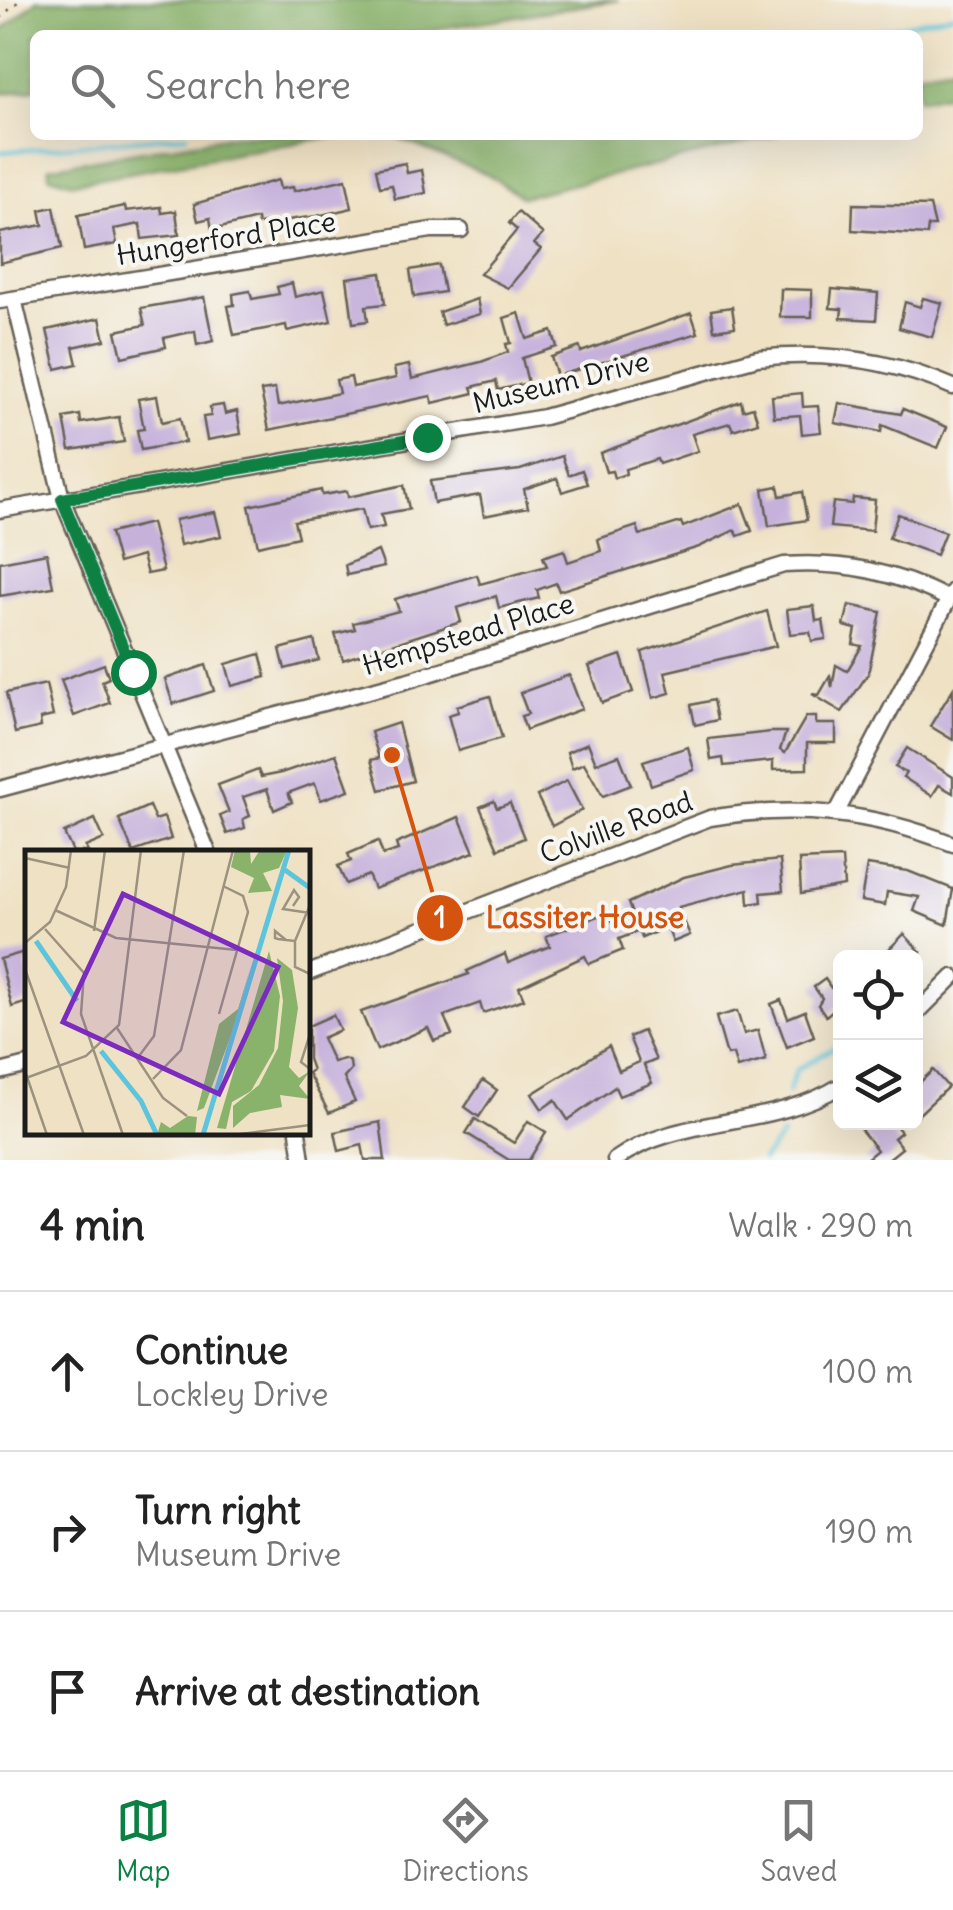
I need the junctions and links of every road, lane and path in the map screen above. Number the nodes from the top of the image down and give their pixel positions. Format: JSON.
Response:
{"nodes":[{"id":1,"x":20,"y":0,"type":"edge"},
{"id":2,"x":0,"y":18,"type":"edge"},
{"id":3,"x":461,"y":230,"type":"dead end"},
{"id":4,"x":7,"y":300,"type":"edge"},
{"id":5,"x":953,"y":387,"type":"edge"},
{"id":6,"x":62,"y":499,"type":"junction"},
{"id":7,"x":0,"y":510,"type":"edge"},
{"id":8,"x":951,"y":595,"type":"edge"},
{"id":9,"x":164,"y":748,"type":"junction"},
{"id":10,"x":0,"y":788,"type":"edge"},
{"id":11,"x":837,"y":812,"type":"junction"},
{"id":12,"x":953,"y":844,"type":"edge"},
{"id":13,"x":207,"y":850,"type":"edge"},
{"id":14,"x":310,"y":972,"type":"edge"},
{"id":15,"x":953,"y":976,"type":"edge"},
{"id":16,"x":923,"y":1007,"type":"edge"},
{"id":17,"x":25,"y":1066,"type":"edge"},
{"id":18,"x":0,"y":1072,"type":"edge"},
{"id":19,"x":833,"y":1089,"type":"edge"},
{"id":20,"x":298,"y":1135,"type":"edge"},
{"id":21,"x":302,"y":1160,"type":"edge"},
{"id":22,"x":614,"y":1160,"type":"edge"}],
"edges":[{"from":1,"to":2,"type":"path"},
{"from":3,"to":4,"type":"street","name":"Hungerford Place"},
{"from":4,"to":6,"type":"street"},
{"from":5,"to":6,"type":"street","name":"Museum Drive"},
{"from":6,"to":7,"type":"street","name":"Museum Drive"},
{"from":6,"to":9,"type":"street"},
{"from":8,"to":9,"type":"street","name":"Hempstead Place"},
{"from":8,"to":11,"type":"street"},
{"from":9,"to":10,"type":"street","name":"Hempstead Place"},
{"from":9,"to":13,"type":"street"},
{"from":11,"to":12,"type":"street","name":"Colville Road"},
{"from":11,"to":14,"type":"street","name":"Colville Road"},
{"from":15,"to":16,"type":"street"},
{"from":17,"to":18,"type":"street"},
{"from":19,"to":22,"type":"street"},
{"from":20,"to":21,"type":"street"}]}
